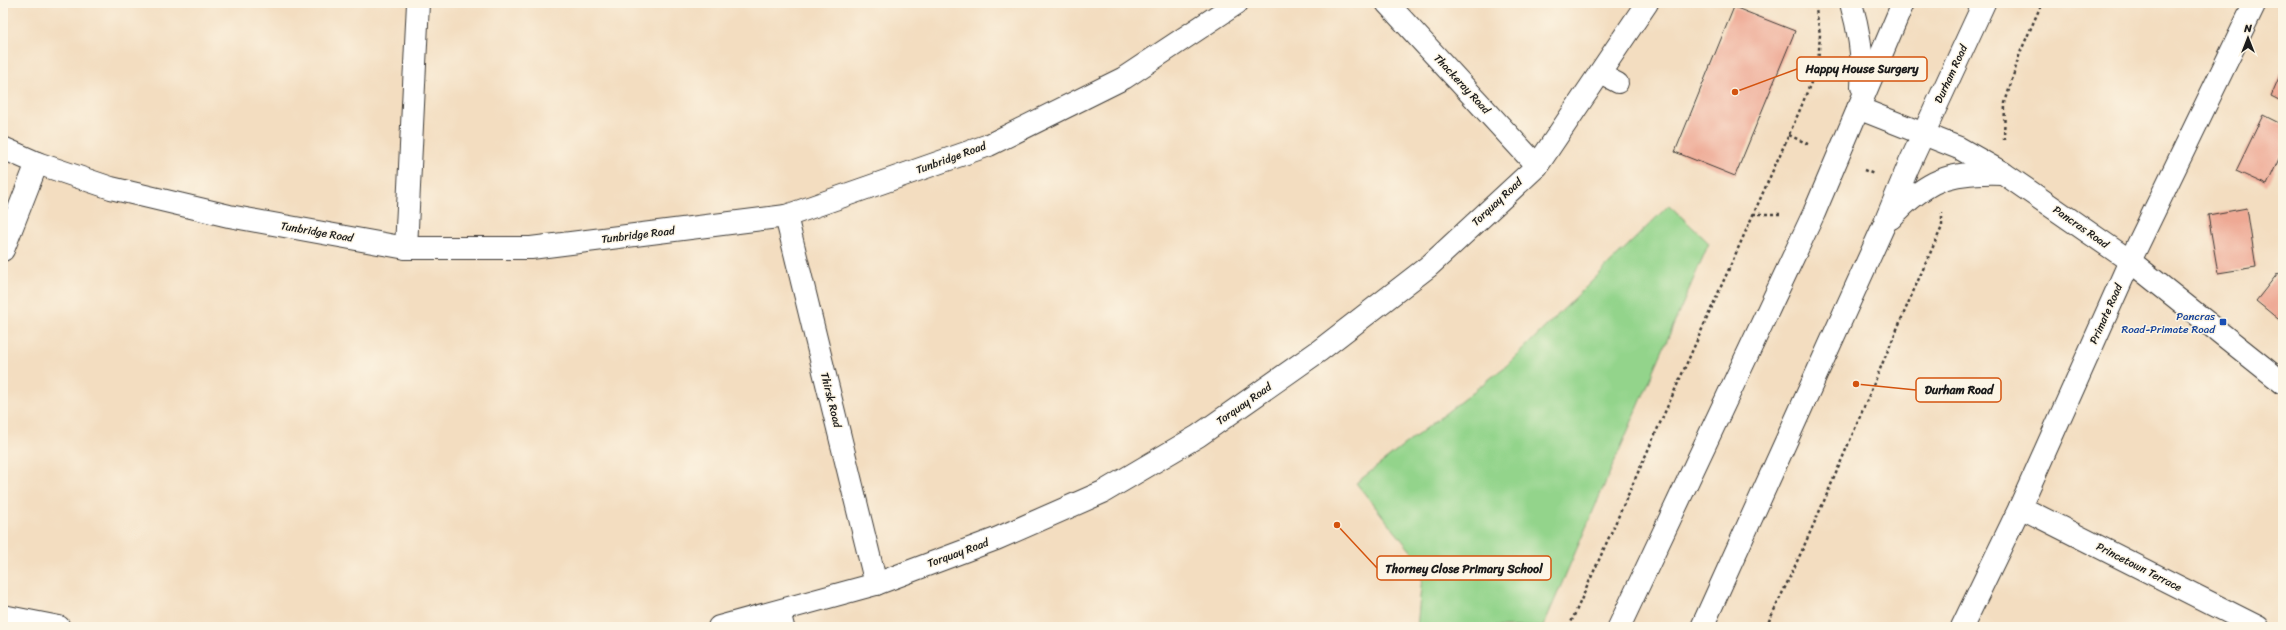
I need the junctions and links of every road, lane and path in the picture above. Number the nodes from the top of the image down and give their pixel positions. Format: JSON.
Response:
{"nodes":[{"id":1,"x":418,"y":3,"type":"edge"},
{"id":2,"x":1237,"y":3,"type":"edge"},
{"id":3,"x":1387,"y":3,"type":"edge"},
{"id":4,"x":1647,"y":3,"type":"edge"},
{"id":5,"x":1815,"y":3,"type":"edge"},
{"id":6,"x":1851,"y":3,"type":"edge"},
{"id":7,"x":1903,"y":3,"type":"edge"},
{"id":8,"x":1984,"y":3,"type":"edge"},
{"id":9,"x":2042,"y":3,"type":"edge"},
{"id":10,"x":2255,"y":3,"type":"edge"},
{"id":11,"x":1599,"y":73,"type":"junction"},
{"id":12,"x":1618,"y":83,"type":"dead end"},
{"id":13,"x":1860,"y":103,"type":"junction"},
{"id":14,"x":2005,"y":103,"type":"dead end"},
{"id":15,"x":1924,"y":133,"type":"junction"},
{"id":16,"x":1789,"y":135,"type":"junction"},
{"id":17,"x":3,"y":148,"type":"edge"},
{"id":18,"x":1837,"y":157,"type":"junction"},
{"id":19,"x":37,"y":163,"type":"junction"},
{"id":20,"x":1537,"y":166,"type":"junction"},
{"id":21,"x":1908,"y":167,"type":"junction"},
{"id":22,"x":2003,"y":173,"type":"junction"},
{"id":23,"x":1937,"y":180,"type":"junction"},
{"id":24,"x":786,"y":216,"type":"junction"},
{"id":25,"x":1884,"y":225,"type":"junction"},
{"id":26,"x":406,"y":248,"type":"junction"},
{"id":27,"x":3,"y":250,"type":"edge"},
{"id":28,"x":2130,"y":261,"type":"junction"},
{"id":29,"x":2283,"y":383,"type":"edge"},
{"id":30,"x":2020,"y":507,"type":"junction"},
{"id":31,"x":876,"y":584,"type":"junction"},
{"id":32,"x":3,"y":616,"type":"edge"},
{"id":33,"x":782,"y":619,"type":"edge"},
{"id":34,"x":59,"y":627,"type":"edge"},
{"id":35,"x":719,"y":627,"type":"edge"},
{"id":36,"x":1569,"y":627,"type":"edge"},
{"id":37,"x":1619,"y":627,"type":"edge"},
{"id":38,"x":1702,"y":627,"type":"edge"},
{"id":39,"x":1766,"y":627,"type":"edge"},
{"id":40,"x":1962,"y":627,"type":"edge"},
{"id":41,"x":2258,"y":627,"type":"edge"}],
"edges":[{"from":1,"to":26,"type":"main road"},
{"from":2,"to":24,"type":"main road","name":"Tunbridge Road"},
{"from":3,"to":20,"type":"main road","name":"Thackeray Road"},
{"from":4,"to":11,"type":"main road","name":"Torquay Road"},
{"from":5,"to":16,"type":"path"},
{"from":6,"to":13,"type":"main road"},
{"from":7,"to":13,"type":"main road"},
{"from":8,"to":15,"type":"main road","name":"Durham Road"},
{"from":9,"to":14,"type":"path"},
{"from":10,"to":28,"type":"main road","name":"Primate Road"},
{"from":11,"to":12,"type":"lane"},
{"from":11,"to":20,"type":"main road","name":"Torquay Road"},
{"from":13,"to":15,"type":"main road","name":"Pancras Road"},
{"from":13,"to":18,"type":"main road"},
{"from":15,"to":21,"type":"main road","name":"Durham Road"},
{"from":15,"to":22,"type":"main road","name":"Pancras Road"},
{"from":16,"to":18,"type":"path"},
{"from":16,"to":36,"type":"path"},
{"from":17,"to":19,"type":"main road","name":"Tunbridge Road"},
{"from":18,"to":21,"type":"path"},
{"from":18,"to":37,"type":"main road"},
{"from":19,"to":26,"type":"main road","name":"Tunbridge Road"},
{"from":19,"to":27,"type":"main road"},
{"from":20,"to":31,"type":"main road","name":"Torquay Road"},
{"from":21,"to":25,"type":"main road","name":"Durham Road"},
{"from":22,"to":23,"type":"main road"},
{"from":22,"to":28,"type":"main road","name":"Pancras Road"},
{"from":23,"to":25,"type":"main road"},
{"from":23,"to":39,"type":"path"},
{"from":24,"to":26,"type":"main road","name":"Tunbridge Road"},
{"from":24,"to":31,"type":"main road","name":"Thirsk Road"},
{"from":25,"to":38,"type":"main road","name":"Durham Road"},
{"from":28,"to":29,"type":"main road","name":"Pancras Road"},
{"from":28,"to":30,"type":"main road","name":"Primate Road"},
{"from":30,"to":40,"type":"main road","name":"Primate Road"},
{"from":30,"to":41,"type":"main road","name":"Princetown Terrace"},
{"from":31,"to":33,"type":"main road","name":"Torquay Road"},
{"from":32,"to":34,"type":"main road"},
{"from":33,"to":35,"type":"main road","name":"Torquay Road"}]}
